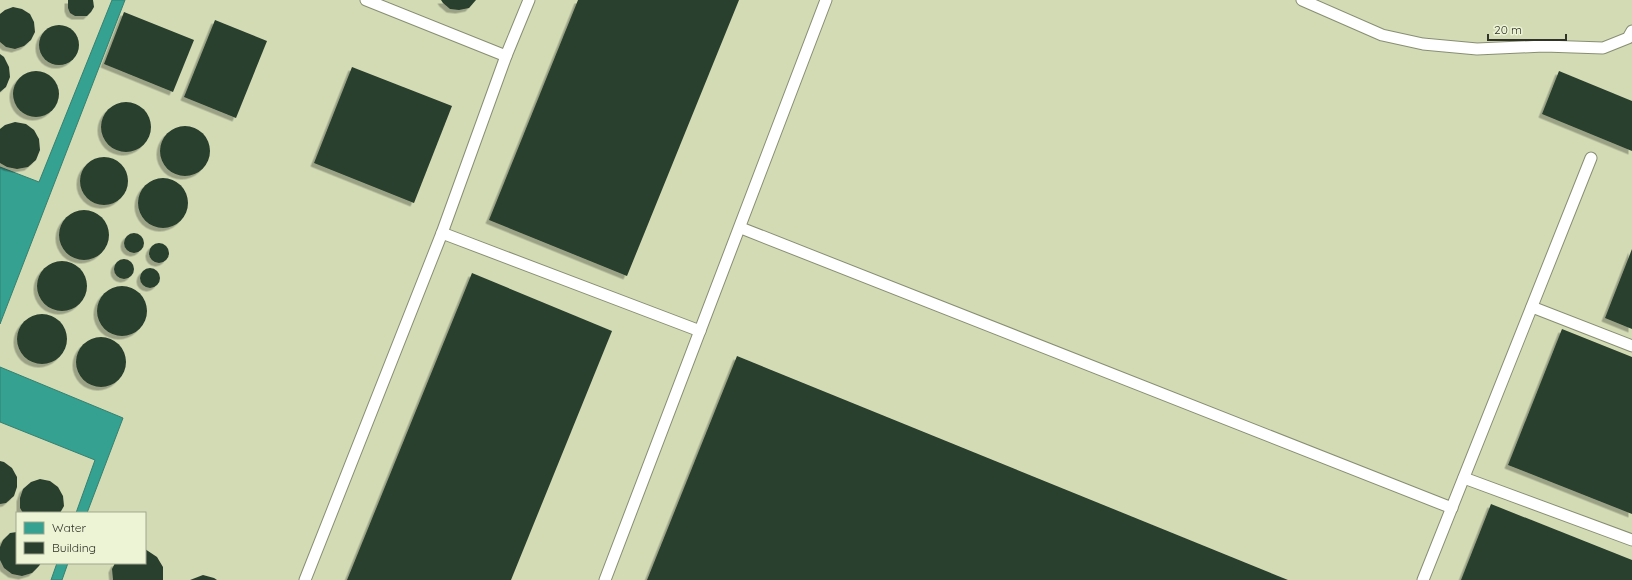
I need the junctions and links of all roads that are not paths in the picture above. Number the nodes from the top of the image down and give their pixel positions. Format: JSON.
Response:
{"nodes":[{"id":1,"x":366,"y":0,"type":"edge"},
{"id":2,"x":529,"y":0,"type":"edge"},
{"id":3,"x":826,"y":0,"type":"edge"},
{"id":4,"x":1302,"y":0,"type":"edge"},
{"id":5,"x":1632,"y":31,"type":"edge"},
{"id":6,"x":506,"y":56,"type":"junction"},
{"id":7,"x":1591,"y":158,"type":"dead end"},
{"id":8,"x":740,"y":228,"type":"junction"},
{"id":9,"x":442,"y":234,"type":"junction"},
{"id":10,"x":1532,"y":307,"type":"junction"},
{"id":11,"x":700,"y":330,"type":"junction"},
{"id":12,"x":1632,"y":346,"type":"edge"},
{"id":13,"x":1464,"y":478,"type":"junction"},
{"id":14,"x":1452,"y":508,"type":"junction"},
{"id":15,"x":1632,"y":540,"type":"edge"},
{"id":16,"x":305,"y":580,"type":"edge"},
{"id":17,"x":605,"y":580,"type":"edge"},
{"id":18,"x":1423,"y":580,"type":"edge"}],
"edges":[{"from":1,"to":6,"type":"lane"},
{"from":2,"to":6,"type":"lane"},
{"from":3,"to":8,"type":"lane"},
{"from":4,"to":5,"type":"lane"},
{"from":6,"to":9,"type":"lane"},
{"from":7,"to":10,"type":"lane"},
{"from":8,"to":11,"type":"lane"},
{"from":8,"to":14,"type":"lane"},
{"from":9,"to":11,"type":"lane"},
{"from":9,"to":16,"type":"lane"},
{"from":10,"to":12,"type":"lane"},
{"from":10,"to":13,"type":"lane"},
{"from":11,"to":17,"type":"lane"},
{"from":13,"to":14,"type":"lane"},
{"from":13,"to":15,"type":"lane"},
{"from":14,"to":18,"type":"lane"}]}
